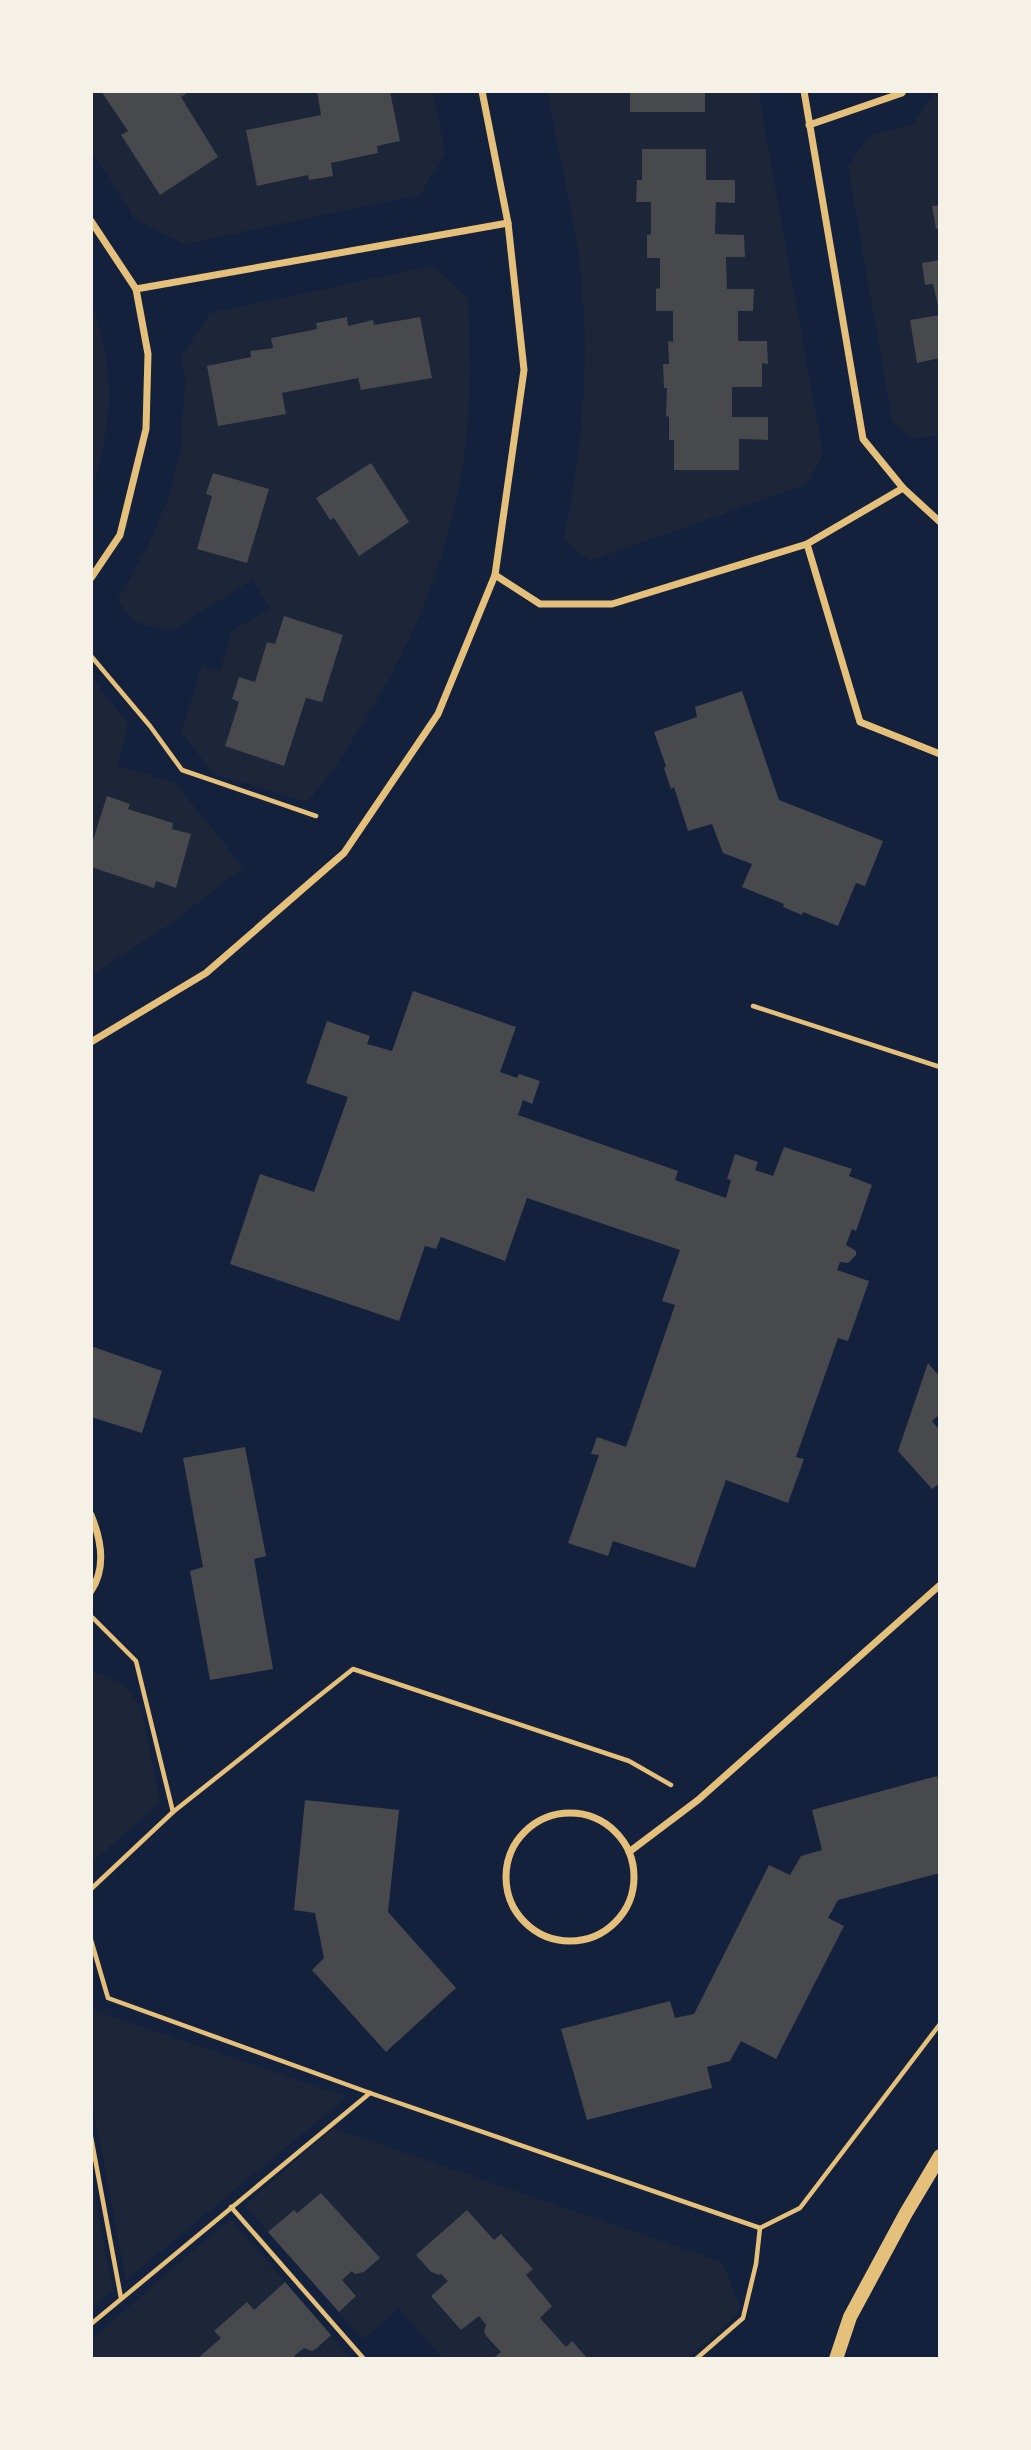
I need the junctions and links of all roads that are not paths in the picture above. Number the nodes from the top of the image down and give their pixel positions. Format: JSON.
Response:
{"nodes":[{"id":1,"x":482,"y":91,"type":"edge"},
{"id":2,"x":804,"y":91,"type":"edge"},
{"id":3,"x":903,"y":91,"type":"edge"},
{"id":4,"x":809,"y":125,"type":"junction"},
{"id":5,"x":91,"y":221,"type":"edge"},
{"id":6,"x":508,"y":223,"type":"junction"},
{"id":7,"x":136,"y":289,"type":"junction"},
{"id":8,"x":903,"y":488,"type":"junction"},
{"id":9,"x":940,"y":522,"type":"edge"},
{"id":10,"x":807,"y":544,"type":"junction"},
{"id":11,"x":495,"y":575,"type":"junction"},
{"id":12,"x":91,"y":578,"type":"edge"},
{"id":13,"x":940,"y":754,"type":"edge"},
{"id":14,"x":91,"y":1042,"type":"edge"},
{"id":15,"x":91,"y":1515,"type":"edge"},
{"id":16,"x":940,"y":1585,"type":"edge"},
{"id":17,"x":91,"y":1591,"type":"edge"},
{"id":18,"x":629,"y":1852,"type":"junction"},
{"id":19,"x":940,"y":2156,"type":"edge"},
{"id":20,"x":836,"y":2359,"type":"edge"}],
"edges":[{"from":1,"to":6,"type":"street"},
{"from":2,"to":4,"type":"street"},
{"from":3,"to":4,"type":"street"},
{"from":4,"to":8,"type":"street"},
{"from":5,"to":7,"type":"street"},
{"from":6,"to":7,"type":"street"},
{"from":6,"to":11,"type":"street"},
{"from":7,"to":12,"type":"street"},
{"from":8,"to":9,"type":"street"},
{"from":8,"to":10,"type":"street"},
{"from":10,"to":11,"type":"street"},
{"from":10,"to":13,"type":"street"},
{"from":11,"to":14,"type":"street"},
{"from":15,"to":17,"type":"street"},
{"from":16,"to":18,"type":"street"},
{"from":18,"to":18,"type":"street"},
{"from":19,"to":20,"type":"main road"}]}
